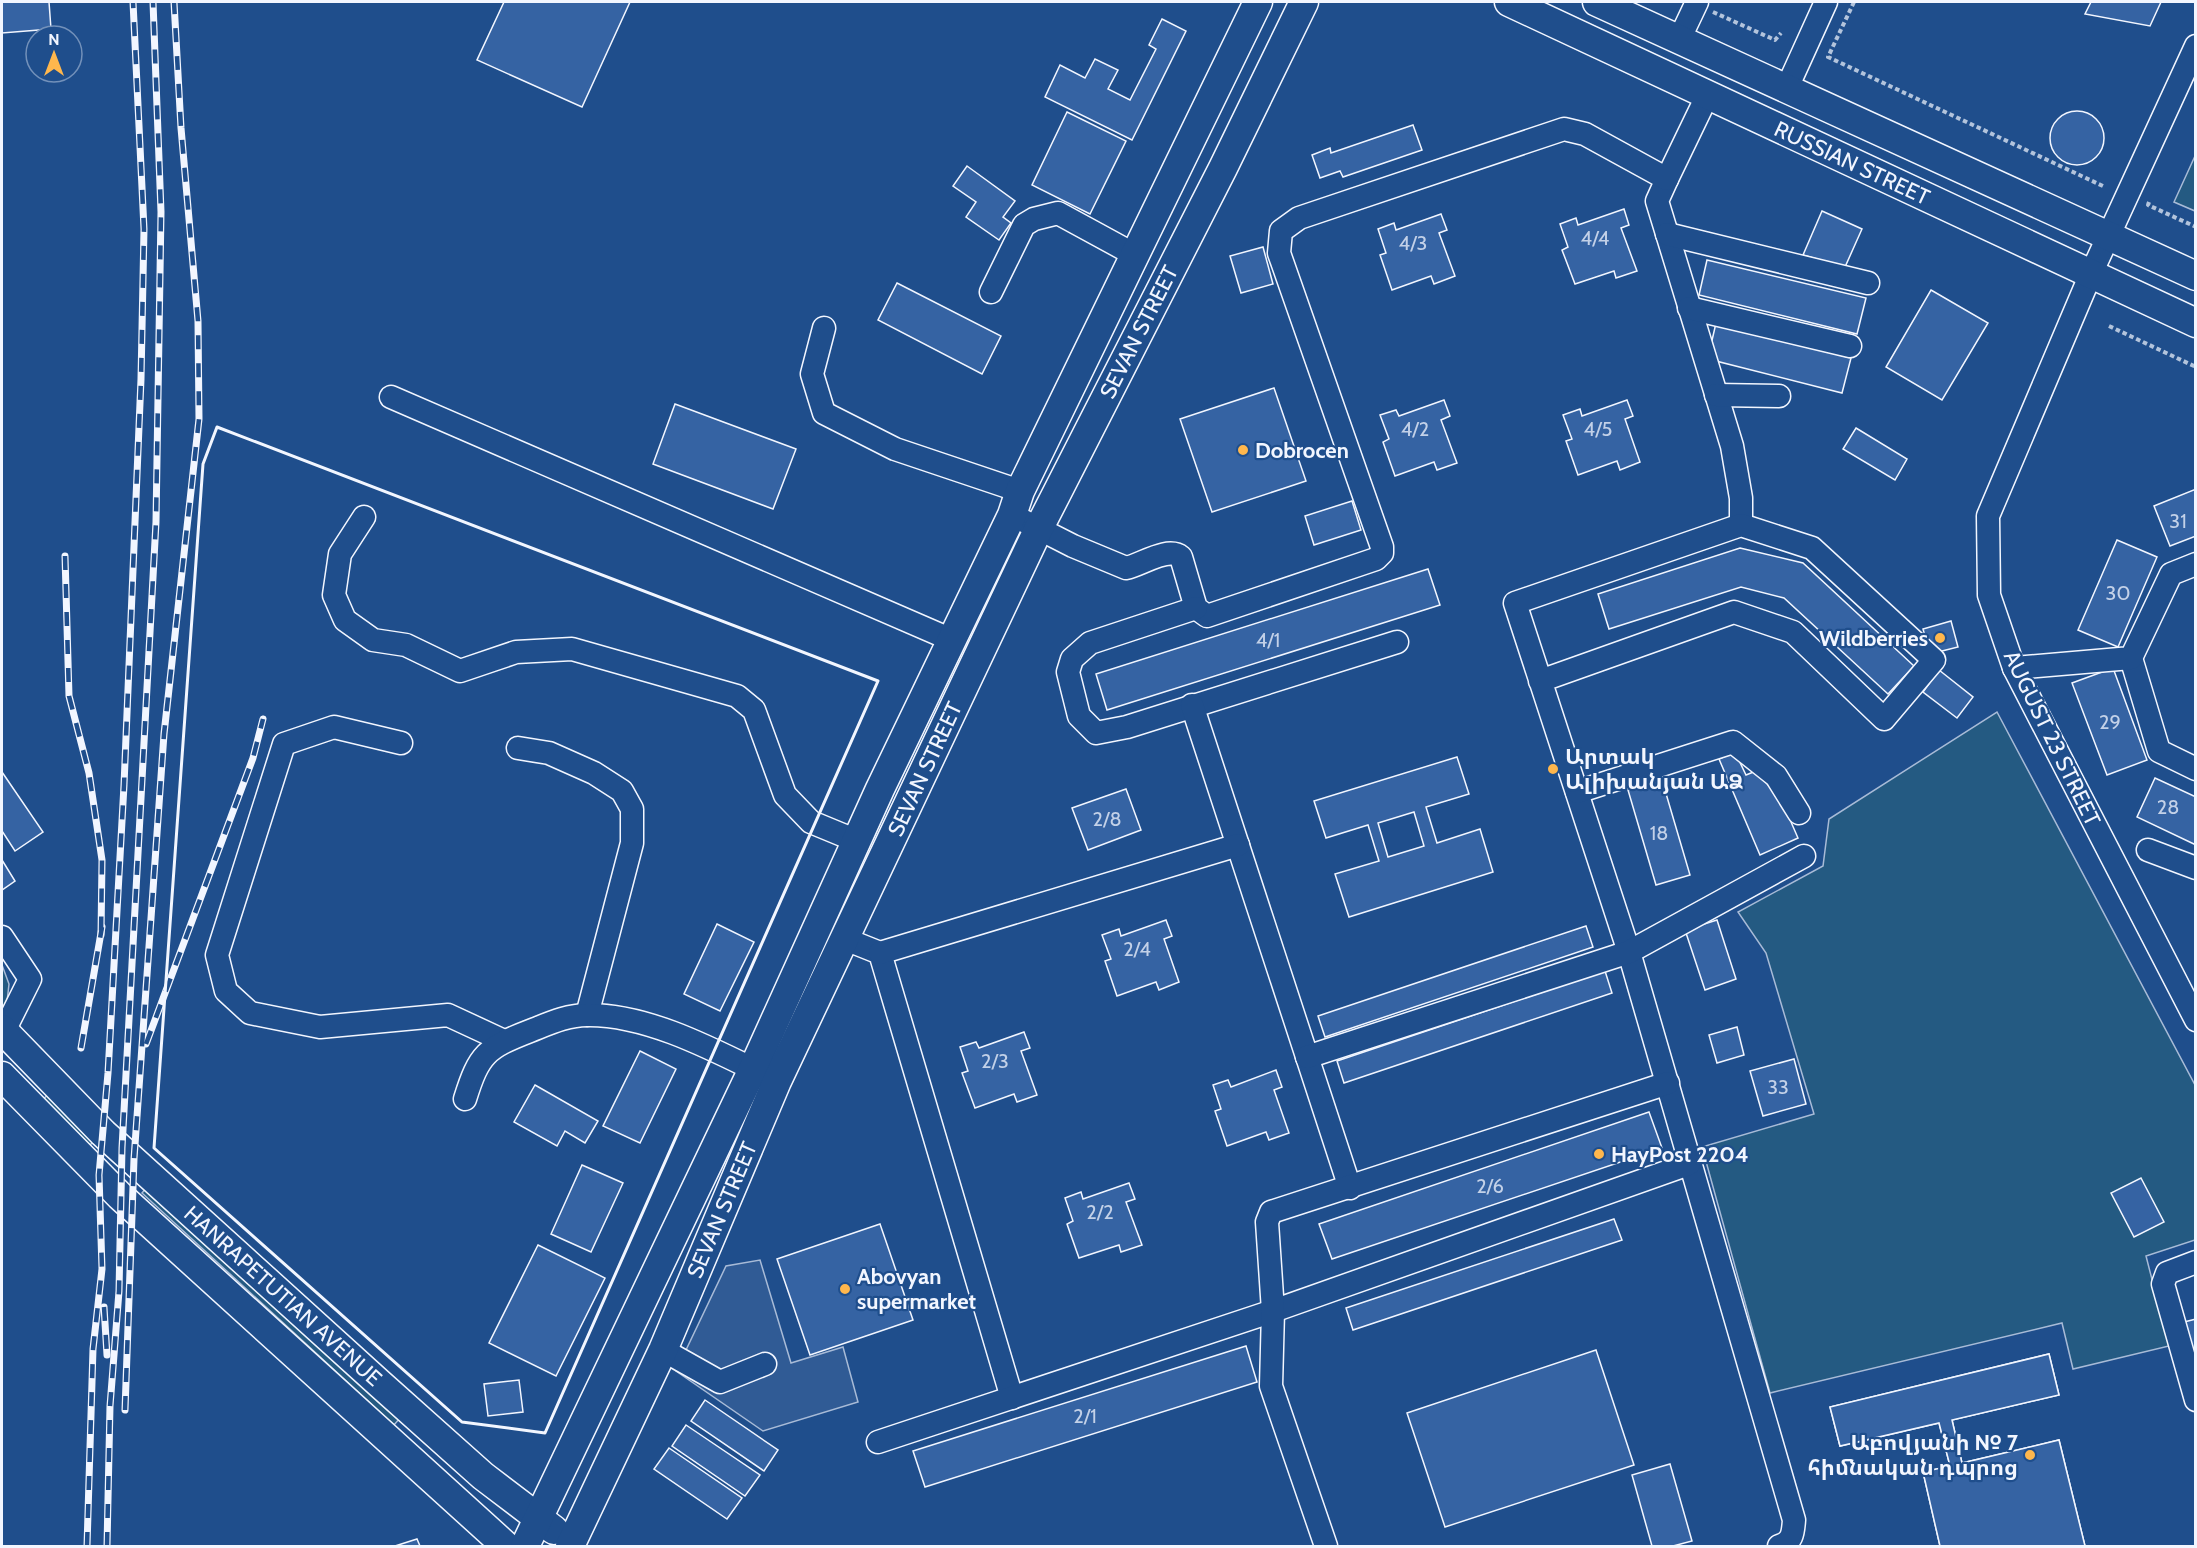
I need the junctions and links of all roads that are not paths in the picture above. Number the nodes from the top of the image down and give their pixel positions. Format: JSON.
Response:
{"nodes":[{"id":1,"x":1258,"y":2,"type":"edge"},
{"id":2,"x":1304,"y":2,"type":"edge"},
{"id":3,"x":1509,"y":2,"type":"edge"},
{"id":4,"x":1597,"y":2,"type":"edge"},
{"id":5,"x":1826,"y":2,"type":"edge"},
{"id":6,"x":1697,"y":3,"type":"edge"},
{"id":7,"x":1678,"y":40,"type":"junction"},
{"id":8,"x":2196,"y":46,"type":"edge"},
{"id":9,"x":1786,"y":90,"type":"junction"},
{"id":10,"x":1708,"y":94,"type":"junction"},
{"id":11,"x":1667,"y":179,"type":"junction"},
{"id":12,"x":1667,"y":234,"type":"junction"},
{"id":13,"x":2108,"y":236,"type":"junction"},
{"id":14,"x":1135,"y":255,"type":"junction"},
{"id":15,"x":2090,"y":276,"type":"junction"},
{"id":16,"x":2196,"y":276,"type":"edge"},
{"id":17,"x":1868,"y":283,"type":"dead end"},
{"id":18,"x":991,"y":292,"type":"dead end"},
{"id":19,"x":1689,"y":308,"type":"junction"},
{"id":20,"x":2196,"y":323,"type":"edge"},
{"id":21,"x":824,"y":327,"type":"dead end"},
{"id":22,"x":1850,"y":346,"type":"dead end"},
{"id":23,"x":1716,"y":395,"type":"junction"},
{"id":24,"x":1779,"y":396,"type":"dead end"},
{"id":25,"x":391,"y":397,"type":"dead end"},
{"id":26,"x":1016,"y":503,"type":"junction"},
{"id":27,"x":364,"y":517,"type":"dead end"},
{"id":28,"x":1741,"y":525,"type":"junction"},
{"id":29,"x":1038,"y":530,"type":"junction"},
{"id":30,"x":2196,"y":564,"type":"edge"},
{"id":31,"x":1196,"y":608,"type":"junction"},
{"id":32,"x":952,"y":640,"type":"junction"},
{"id":33,"x":1397,"y":642,"type":"dead end"},
{"id":34,"x":2131,"y":658,"type":"junction"},
{"id":35,"x":2014,"y":668,"type":"junction"},
{"id":36,"x":1540,"y":681,"type":"junction"},
{"id":37,"x":1192,"y":705,"type":"junction"},
{"id":38,"x":401,"y":743,"type":"dead end"},
{"id":39,"x":518,"y":748,"type":"dead end"},
{"id":40,"x":2196,"y":769,"type":"edge"},
{"id":41,"x":1577,"y":792,"type":"junction"},
{"id":42,"x":1799,"y":813,"type":"dead end"},
{"id":43,"x":857,"y":841,"type":"junction"},
{"id":44,"x":1238,"y":844,"type":"junction"},
{"id":45,"x":2148,"y":850,"type":"dead end"},
{"id":46,"x":1804,"y":856,"type":"dead end"},
{"id":47,"x":2196,"y":868,"type":"edge"},
{"id":48,"x":2,"y":937,"type":"edge"},
{"id":49,"x":845,"y":939,"type":"junction"},
{"id":50,"x":1629,"y":952,"type":"junction"},
{"id":51,"x":880,"y":953,"type":"junction"},
{"id":52,"x":587,"y":1015,"type":"junction"},
{"id":53,"x":2196,"y":1020,"type":"edge"},
{"id":54,"x":2,"y":1032,"type":"edge"},
{"id":55,"x":504,"y":1041,"type":"junction"},
{"id":56,"x":1306,"y":1057,"type":"junction"},
{"id":57,"x":765,"y":1075,"type":"junction"},
{"id":58,"x":2,"y":1076,"type":"edge"},
{"id":59,"x":1668,"y":1083,"type":"junction"},
{"id":60,"x":465,"y":1099,"type":"dead end"},
{"id":61,"x":1689,"y":1164,"type":"junction"},
{"id":62,"x":1350,"y":1188,"type":"junction"},
{"id":63,"x":2196,"y":1262,"type":"edge"},
{"id":64,"x":1273,"y":1311,"type":"junction"},
{"id":65,"x":663,"y":1350,"type":"junction"},
{"id":66,"x":765,"y":1364,"type":"dead end"},
{"id":67,"x":1012,"y":1398,"type":"junction"},
{"id":68,"x":2196,"y":1400,"type":"edge"},
{"id":69,"x":878,"y":1442,"type":"dead end"},
{"id":70,"x":539,"y":1519,"type":"junction"},
{"id":71,"x":574,"y":1545,"type":"edge"},
{"id":72,"x":507,"y":1546,"type":"edge"},
{"id":73,"x":525,"y":1546,"type":"edge"},
{"id":74,"x":1326,"y":1546,"type":"edge"},
{"id":75,"x":1779,"y":1546,"type":"edge"}],
"edges":[{"from":1,"to":14,"type":"main road","name":"SEVAN STREET"},
{"from":2,"to":29,"type":"main road","name":"SEVAN STREET"},
{"from":3,"to":10,"type":"main road","name":"RUSSIAN STREET"},
{"from":4,"to":7,"type":"main road","name":"RUSSIAN STREET"},
{"from":5,"to":9,"type":"street"},
{"from":6,"to":7,"type":"street"},
{"from":7,"to":9,"type":"main road","name":"RUSSIAN STREET"},
{"from":8,"to":13,"type":"street","name":"AUGUST 23 STREET"},
{"from":9,"to":13,"type":"main road","name":"RUSSIAN STREET"},
{"from":10,"to":11,"type":"street"},
{"from":10,"to":15,"type":"main road","name":"RUSSIAN STREET"},
{"from":11,"to":12,"type":"street"},
{"from":11,"to":31,"type":"street"},
{"from":12,"to":17,"type":"street"},
{"from":12,"to":19,"type":"street"},
{"from":13,"to":15,"type":"street","name":"AUGUST 23 STREET"},
{"from":13,"to":16,"type":"main road","name":"RUSSIAN STREET"},
{"from":14,"to":18,"type":"street"},
{"from":14,"to":26,"type":"main road","name":"SEVAN STREET"},
{"from":15,"to":20,"type":"main road","name":"RUSSIAN STREET"},
{"from":15,"to":35,"type":"street","name":"AUGUST 23 STREET"},
{"from":19,"to":22,"type":"street"},
{"from":19,"to":23,"type":"street"},
{"from":21,"to":26,"type":"street"},
{"from":23,"to":24,"type":"street"},
{"from":23,"to":28,"type":"street"},
{"from":25,"to":32,"type":"street"},
{"from":26,"to":29,"type":"street"},
{"from":26,"to":32,"type":"main road","name":"SEVAN STREET"},
{"from":27,"to":43,"type":"street"},
{"from":28,"to":36,"type":"street"},
{"from":28,"to":36,"type":"street"},
{"from":29,"to":31,"type":"street"},
{"from":29,"to":49,"type":"main road","name":"SEVAN STREET"},
{"from":30,"to":34,"type":"street"},
{"from":31,"to":37,"type":"street"},
{"from":32,"to":43,"type":"main road","name":"SEVAN STREET"},
{"from":33,"to":37,"type":"street"},
{"from":34,"to":35,"type":"street"},
{"from":34,"to":40,"type":"street"},
{"from":35,"to":53,"type":"street","name":"AUGUST 23 STREET"},
{"from":36,"to":41,"type":"street"},
{"from":37,"to":44,"type":"street"},
{"from":38,"to":55,"type":"street"},
{"from":39,"to":52,"type":"street"},
{"from":41,"to":42,"type":"street"},
{"from":41,"to":50,"type":"street"},
{"from":43,"to":57,"type":"main road","name":"SEVAN STREET"},
{"from":44,"to":51,"type":"street"},
{"from":44,"to":56,"type":"street"},
{"from":45,"to":47,"type":"street"},
{"from":46,"to":50,"type":"street"},
{"from":48,"to":54,"type":"street"},
{"from":49,"to":51,"type":"street"},
{"from":49,"to":57,"type":"main road","name":"SEVAN STREET"},
{"from":50,"to":56,"type":"street"},
{"from":50,"to":59,"type":"street"},
{"from":51,"to":67,"type":"street"},
{"from":52,"to":55,"type":"street"},
{"from":52,"to":57,"type":"street"},
{"from":54,"to":70,"type":"main road","name":"HANRAPETUTIAN AVENUE"},
{"from":55,"to":60,"type":"street"},
{"from":56,"to":62,"type":"street"},
{"from":57,"to":65,"type":"main road","name":"SEVAN STREET"},
{"from":57,"to":70,"type":"main road","name":"SEVAN STREET"},
{"from":58,"to":72,"type":"main road","name":"HANRAPETUTIAN AVENUE"},
{"from":59,"to":61,"type":"street"},
{"from":59,"to":62,"type":"street"},
{"from":61,"to":64,"type":"street"},
{"from":61,"to":75,"type":"street"},
{"from":62,"to":64,"type":"street"},
{"from":63,"to":68,"type":"street"},
{"from":64,"to":67,"type":"street"},
{"from":64,"to":74,"type":"street"},
{"from":65,"to":66,"type":"street"},
{"from":65,"to":71,"type":"main road","name":"SEVAN STREET"},
{"from":67,"to":69,"type":"street"},
{"from":70,"to":71,"type":"main road","name":"HANRAPETUTIAN AVENUE"},
{"from":70,"to":73,"type":"main road","name":"SEVAN STREET"}]}
